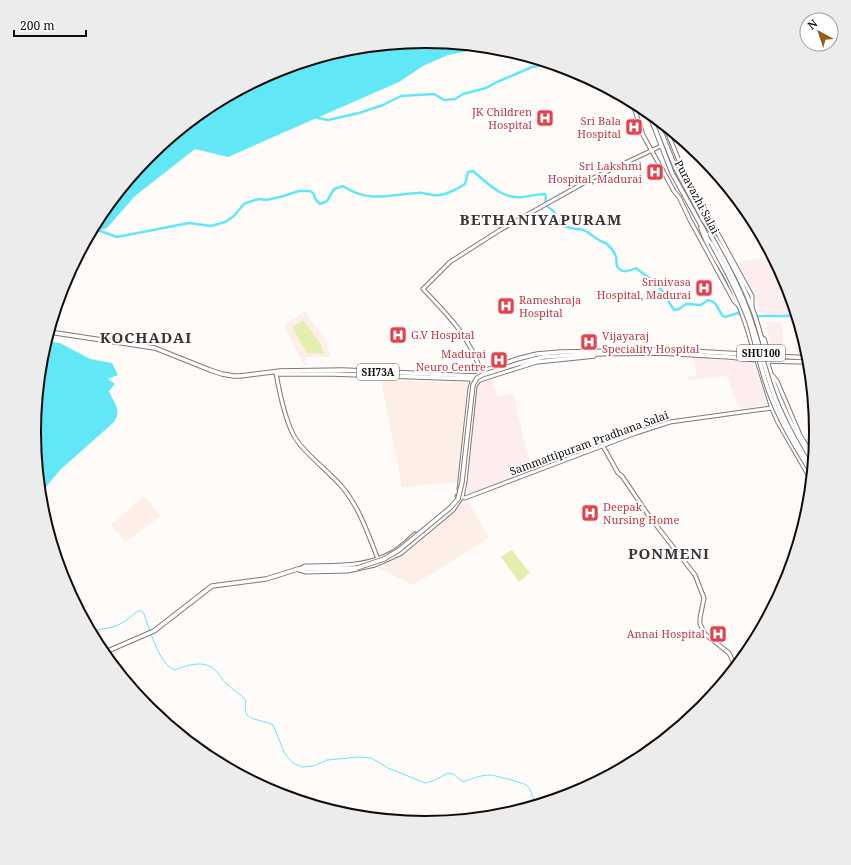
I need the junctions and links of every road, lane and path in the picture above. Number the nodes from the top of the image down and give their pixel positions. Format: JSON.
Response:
{"nodes":[{"id":1,"x":635,"y":111,"type":"edge"},
{"id":2,"x":654,"y":123,"type":"edge"},
{"id":3,"x":656,"y":124,"type":"edge"},
{"id":4,"x":667,"y":133,"type":"edge"},
{"id":5,"x":661,"y":146,"type":"junction"},
{"id":6,"x":652,"y":150,"type":"junction"},
{"id":7,"x":702,"y":218,"type":"junction"},
{"id":8,"x":701,"y":228,"type":"junction"},
{"id":9,"x":739,"y":306,"type":"junction"},
{"id":10,"x":752,"y":310,"type":"junction"},
{"id":11,"x":54,"y":333,"type":"edge"},
{"id":12,"x":753,"y":346,"type":"junction"},
{"id":13,"x":602,"y":353,"type":"junction"},
{"id":14,"x":748,"y":354,"type":"junction"},
{"id":15,"x":755,"y":355,"type":"junction"},
{"id":16,"x":767,"y":356,"type":"junction"},
{"id":17,"x":761,"y":358,"type":"junction"},
{"id":18,"x":803,"y":358,"type":"edge"},
{"id":19,"x":749,"y":360,"type":"junction"},
{"id":20,"x":756,"y":360,"type":"junction"},
{"id":21,"x":767,"y":361,"type":"junction"},
{"id":22,"x":774,"y":362,"type":"junction"},
{"id":23,"x":804,"y":362,"type":"edge"},
{"id":24,"x":770,"y":371,"type":"junction"},
{"id":25,"x":276,"y":372,"type":"junction"},
{"id":26,"x":481,"y":372,"type":"junction"},
{"id":27,"x":474,"y":377,"type":"junction"},
{"id":28,"x":478,"y":380,"type":"junction"},
{"id":29,"x":764,"y":382,"type":"junction"},
{"id":30,"x":772,"y":408,"type":"junction"},
{"id":31,"x":603,"y":446,"type":"junction"},
{"id":32,"x":809,"y":450,"type":"edge"},
{"id":33,"x":809,"y":456,"type":"edge"},
{"id":34,"x":809,"y":463,"type":"edge"},
{"id":35,"x":808,"y":467,"type":"edge"},
{"id":36,"x":808,"y":474,"type":"edge"},
{"id":37,"x":457,"y":496,"type":"junction"},
{"id":38,"x":462,"y":497,"type":"junction"},
{"id":39,"x":378,"y":559,"type":"junction"},
{"id":40,"x":369,"y":561,"type":"junction"},
{"id":41,"x":370,"y":566,"type":"junction"},
{"id":42,"x":298,"y":569,"type":"junction"},
{"id":43,"x":109,"y":650,"type":"edge"},
{"id":44,"x":734,"y":663,"type":"edge"}],
"edges":[{"from":1,"to":6,"type":"street"},
{"from":2,"to":5,"type":"main road","name":"Puravazhi Salai","number":"SHU100"},
{"from":3,"to":7,"type":"main road","name":"Puravazhi Salai","number":"SHU100"},
{"from":4,"to":10,"type":"street"},
{"from":5,"to":6,"type":"street"},
{"from":5,"to":8,"type":"main road","name":"Puravazhi Salai","number":"SHU100"},
{"from":6,"to":9,"type":"street"},
{"from":6,"to":26,"type":"street"},
{"from":7,"to":10,"type":"main road"},
{"from":7,"to":34,"type":"main road","name":"Puravazhi Salai","number":"SHU100","bridge":true},
{"from":8,"to":9,"type":"main road"},
{"from":8,"to":35,"type":"main road","name":"Puravazhi Salai","number":"SHU100","bridge":true},
{"from":9,"to":12,"type":"main road"},
{"from":10,"to":16,"type":"main road"},
{"from":11,"to":25,"type":"main road","number":"SH73A"},
{"from":12,"to":14,"type":"main road"},
{"from":12,"to":15,"type":"main road"},
{"from":13,"to":14,"type":"main road"},
{"from":13,"to":19,"type":"main road"},
{"from":13,"to":26,"type":"main road"},
{"from":13,"to":28,"type":"main road"},
{"from":13,"to":42,"type":"main road","bridge":true},
{"from":14,"to":15,"type":"main road"},
{"from":15,"to":16,"type":"main road"},
{"from":15,"to":17,"type":"main road"},
{"from":16,"to":17,"type":"main road"},
{"from":16,"to":18,"type":"main road"},
{"from":17,"to":20,"type":"main road"},
{"from":17,"to":21,"type":"main road"},
{"from":19,"to":20,"type":"main road"},
{"from":19,"to":29,"type":"main road"},
{"from":20,"to":21,"type":"main road"},
{"from":20,"to":29,"type":"main road"},
{"from":21,"to":22,"type":"main road"},
{"from":21,"to":24,"type":"main road"},
{"from":22,"to":23,"type":"main road"},
{"from":22,"to":24,"type":"main road"},
{"from":24,"to":32,"type":"street"},
{"from":24,"to":33,"type":"main road"},
{"from":25,"to":27,"type":"main road","number":"SH73A"},
{"from":25,"to":39,"type":"street"},
{"from":26,"to":27,"type":"main road"},
{"from":27,"to":28,"type":"main road"},
{"from":27,"to":37,"type":"street"},
{"from":28,"to":38,"type":"street"},
{"from":29,"to":30,"type":"main road"},
{"from":30,"to":31,"type":"street","name":"Sammattipuram Pradhana Salai"},
{"from":30,"to":36,"type":"main road"},
{"from":31,"to":38,"type":"street","name":"Sammattipuram Pradhana Salai"},
{"from":31,"to":44,"type":"street"},
{"from":37,"to":38,"type":"street"},
{"from":37,"to":39,"type":"street"},
{"from":38,"to":41,"type":"street"},
{"from":39,"to":40,"type":"street"},
{"from":40,"to":41,"type":"street"},
{"from":40,"to":42,"type":"street"},
{"from":41,"to":42,"type":"street"},
{"from":42,"to":43,"type":"main road"}]}
